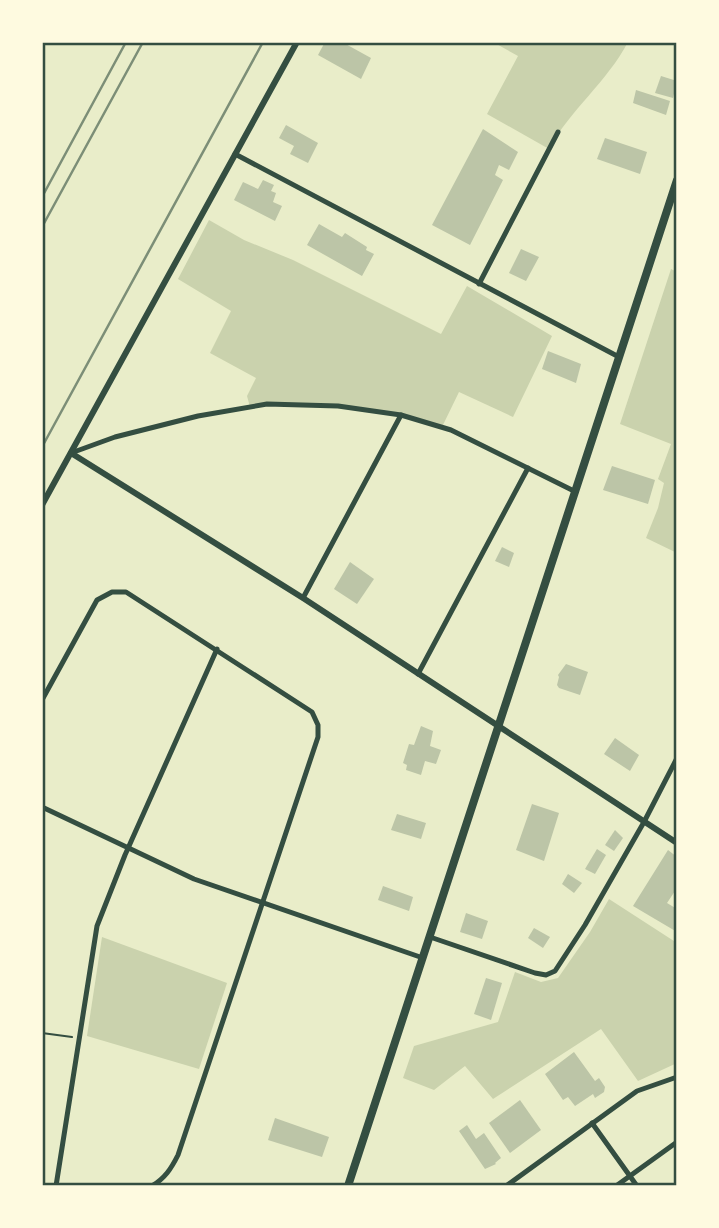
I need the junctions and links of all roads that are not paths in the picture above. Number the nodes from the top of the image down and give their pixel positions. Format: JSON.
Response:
{"nodes":[{"id":1,"x":297,"y":42,"type":"edge"},
{"id":2,"x":558,"y":132,"type":"dead end"},
{"id":3,"x":235,"y":154,"type":"junction"},
{"id":4,"x":677,"y":180,"type":"edge"},
{"id":5,"x":479,"y":285,"type":"junction"},
{"id":6,"x":620,"y":358,"type":"junction"},
{"id":7,"x":401,"y":415,"type":"junction"},
{"id":8,"x":71,"y":453,"type":"junction"},
{"id":9,"x":528,"y":468,"type":"junction"},
{"id":10,"x":576,"y":492,"type":"junction"},
{"id":11,"x":42,"y":505,"type":"edge"},
{"id":12,"x":303,"y":598,"type":"junction"},
{"id":13,"x":217,"y":649,"type":"junction"},
{"id":14,"x":418,"y":674,"type":"junction"},
{"id":15,"x":42,"y":700,"type":"edge"},
{"id":16,"x":499,"y":727,"type":"junction"},
{"id":17,"x":677,"y":758,"type":"edge"},
{"id":18,"x":42,"y":807,"type":"edge"},
{"id":19,"x":644,"y":822,"type":"junction"},
{"id":20,"x":677,"y":843,"type":"edge"},
{"id":21,"x":129,"y":849,"type":"junction"},
{"id":22,"x":263,"y":904,"type":"junction"},
{"id":23,"x":430,"y":937,"type":"junction"},
{"id":24,"x":423,"y":958,"type":"junction"},
{"id":25,"x":677,"y":1077,"type":"edge"},
{"id":26,"x":592,"y":1124,"type":"junction"},
{"id":27,"x":677,"y":1142,"type":"edge"},
{"id":28,"x":630,"y":1176,"type":"junction"},
{"id":29,"x":56,"y":1186,"type":"edge"},
{"id":30,"x":152,"y":1186,"type":"edge"},
{"id":31,"x":348,"y":1186,"type":"edge"},
{"id":32,"x":506,"y":1186,"type":"edge"},
{"id":33,"x":616,"y":1186,"type":"edge"},
{"id":34,"x":637,"y":1186,"type":"edge"}],
"edges":[{"from":1,"to":3,"type":"street"},
{"from":2,"to":5,"type":"street"},
{"from":3,"to":5,"type":"street"},
{"from":3,"to":8,"type":"street"},
{"from":4,"to":6,"type":"main road"},
{"from":5,"to":6,"type":"street"},
{"from":6,"to":10,"type":"main road"},
{"from":7,"to":8,"type":"street"},
{"from":7,"to":9,"type":"street"},
{"from":7,"to":12,"type":"street"},
{"from":8,"to":11,"type":"street"},
{"from":8,"to":12,"type":"street"},
{"from":9,"to":10,"type":"street"},
{"from":9,"to":14,"type":"street"},
{"from":10,"to":16,"type":"main road"},
{"from":12,"to":14,"type":"street"},
{"from":13,"to":15,"type":"street"},
{"from":13,"to":21,"type":"street"},
{"from":13,"to":22,"type":"street"},
{"from":14,"to":16,"type":"street"},
{"from":16,"to":19,"type":"street"},
{"from":16,"to":23,"type":"main road"},
{"from":17,"to":19,"type":"street"},
{"from":18,"to":21,"type":"street"},
{"from":19,"to":20,"type":"street"},
{"from":19,"to":23,"type":"street"},
{"from":21,"to":22,"type":"street"},
{"from":21,"to":29,"type":"street"},
{"from":22,"to":24,"type":"street"},
{"from":22,"to":30,"type":"street"},
{"from":23,"to":24,"type":"main road"},
{"from":24,"to":31,"type":"main road"},
{"from":25,"to":26,"type":"street"},
{"from":26,"to":28,"type":"street"},
{"from":26,"to":32,"type":"street"},
{"from":27,"to":28,"type":"street"},
{"from":28,"to":33,"type":"street"},
{"from":28,"to":34,"type":"street"}]}
